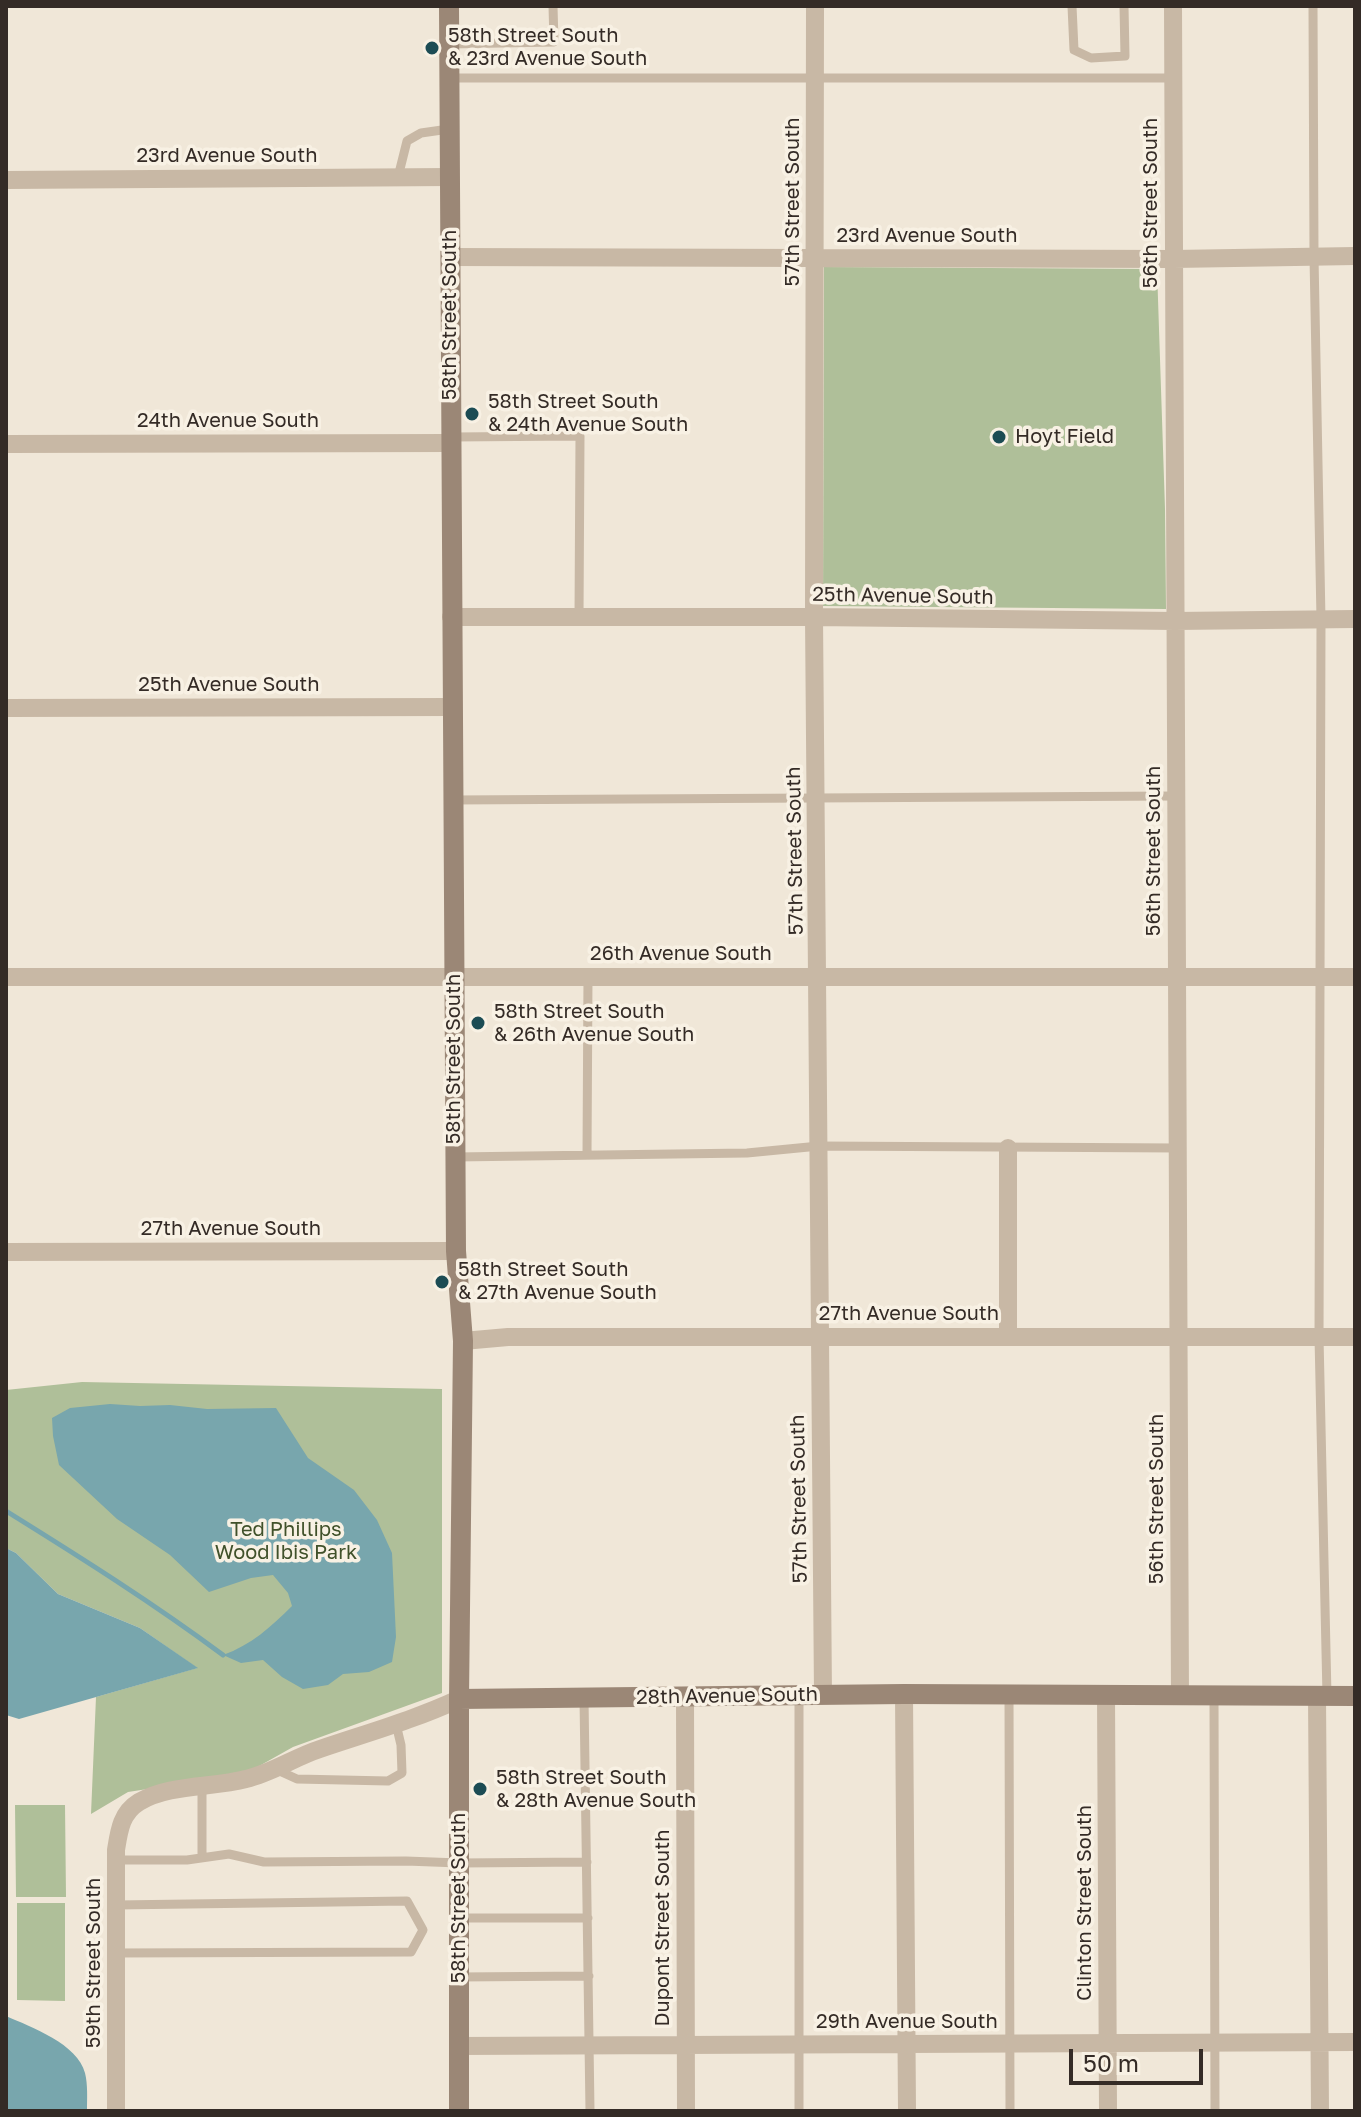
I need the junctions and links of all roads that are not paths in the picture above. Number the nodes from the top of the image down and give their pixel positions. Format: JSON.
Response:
{"nodes":[{"id":1,"x":449,"y":6,"type":"edge"},
{"id":2,"x":553,"y":6,"type":"edge"},
{"id":3,"x":815,"y":6,"type":"edge"},
{"id":4,"x":1072,"y":6,"type":"edge"},
{"id":5,"x":1124,"y":6,"type":"edge"},
{"id":6,"x":1173,"y":6,"type":"edge"},
{"id":7,"x":1313,"y":6,"type":"edge"},
{"id":8,"x":449,"y":44,"type":"junction"},
{"id":9,"x":449,"y":78,"type":"junction"},
{"id":10,"x":1173,"y":78,"type":"junction"},
{"id":11,"x":815,"y":79,"type":"junction"},
{"id":12,"x":449,"y":129,"type":"junction"},
{"id":13,"x":398,"y":177,"type":"junction"},
{"id":14,"x":449,"y":177,"type":"junction"},
{"id":15,"x":6,"y":180,"type":"edge"},
{"id":16,"x":1355,"y":256,"type":"edge"},
{"id":17,"x":450,"y":257,"type":"junction"},
{"id":18,"x":814,"y":257,"type":"junction"},
{"id":19,"x":1314,"y":257,"type":"junction"},
{"id":20,"x":1174,"y":259,"type":"junction"},
{"id":21,"x":450,"y":440,"type":"junction"},
{"id":22,"x":6,"y":444,"type":"edge"},
{"id":23,"x":451,"y":617,"type":"junction"},
{"id":24,"x":579,"y":617,"type":"junction"},
{"id":25,"x":814,"y":617,"type":"junction"},
{"id":26,"x":1321,"y":619,"type":"junction"},
{"id":27,"x":1355,"y":619,"type":"edge"},
{"id":28,"x":1175,"y":621,"type":"junction"},
{"id":29,"x":452,"y":707,"type":"junction"},
{"id":30,"x":6,"y":708,"type":"edge"},
{"id":31,"x":1176,"y":796,"type":"junction"},
{"id":32,"x":816,"y":797,"type":"junction"},
{"id":33,"x":452,"y":800,"type":"junction"},
{"id":34,"x":454,"y":976,"type":"junction"},
{"id":35,"x":588,"y":976,"type":"junction"},
{"id":36,"x":818,"y":976,"type":"junction"},
{"id":37,"x":6,"y":977,"type":"edge"},
{"id":38,"x":1177,"y":977,"type":"junction"},
{"id":39,"x":1321,"y":977,"type":"junction"},
{"id":40,"x":1355,"y":977,"type":"edge"},
{"id":41,"x":819,"y":1146,"type":"junction"},
{"id":42,"x":1008,"y":1148,"type":"junction"},
{"id":43,"x":1178,"y":1148,"type":"junction"},
{"id":44,"x":587,"y":1155,"type":"junction"},
{"id":45,"x":455,"y":1157,"type":"junction"},
{"id":46,"x":456,"y":1251,"type":"junction"},
{"id":47,"x":6,"y":1252,"type":"edge"},
{"id":48,"x":1008,"y":1336,"type":"junction"},
{"id":49,"x":819,"y":1337,"type":"junction"},
{"id":50,"x":1179,"y":1337,"type":"junction"},
{"id":51,"x":1319,"y":1337,"type":"junction"},
{"id":52,"x":1355,"y":1337,"type":"edge"},
{"id":53,"x":463,"y":1341,"type":"junction"},
{"id":54,"x":904,"y":1694,"type":"junction"},
{"id":55,"x":1009,"y":1694,"type":"junction"},
{"id":56,"x":1106,"y":1694,"type":"junction"},
{"id":57,"x":799,"y":1695,"type":"junction"},
{"id":58,"x":823,"y":1695,"type":"junction"},
{"id":59,"x":1180,"y":1695,"type":"junction"},
{"id":60,"x":1214,"y":1696,"type":"junction"},
{"id":61,"x":1322,"y":1696,"type":"junction"},
{"id":62,"x":1355,"y":1696,"type":"edge"},
{"id":63,"x":685,"y":1697,"type":"junction"},
{"id":64,"x":584,"y":1698,"type":"junction"},
{"id":65,"x":459,"y":1699,"type":"junction"},
{"id":66,"x":396,"y":1724,"type":"junction"},
{"id":67,"x":275,"y":1769,"type":"junction"},
{"id":68,"x":202,"y":1787,"type":"junction"},
{"id":69,"x":123,"y":1816,"type":"joint"},
{"id":70,"x":202,"y":1857,"type":"junction"},
{"id":71,"x":116,"y":1860,"type":"junction"},
{"id":72,"x":587,"y":1862,"type":"junction"},
{"id":73,"x":459,"y":1863,"type":"junction"},
{"id":74,"x":116,"y":1905,"type":"junction"},
{"id":75,"x":458,"y":1918,"type":"junction"},
{"id":76,"x":588,"y":1918,"type":"junction"},
{"id":77,"x":116,"y":1953,"type":"junction"},
{"id":78,"x":589,"y":1976,"type":"junction"},
{"id":79,"x":458,"y":1977,"type":"junction"},
{"id":80,"x":1320,"y":2042,"type":"junction"},
{"id":81,"x":1355,"y":2042,"type":"edge"},
{"id":82,"x":906,"y":2043,"type":"junction"},
{"id":83,"x":1010,"y":2043,"type":"junction"},
{"id":84,"x":1215,"y":2043,"type":"junction"},
{"id":85,"x":798,"y":2044,"type":"junction"},
{"id":86,"x":1107,"y":2044,"type":"junction"},
{"id":87,"x":458,"y":2046,"type":"junction"},
{"id":88,"x":590,"y":2046,"type":"junction"},
{"id":89,"x":685,"y":2046,"type":"junction"},
{"id":90,"x":116,"y":2111,"type":"edge"},
{"id":91,"x":459,"y":2111,"type":"edge"},
{"id":92,"x":590,"y":2111,"type":"edge"},
{"id":93,"x":686,"y":2111,"type":"edge"},
{"id":94,"x":799,"y":2111,"type":"edge"},
{"id":95,"x":907,"y":2111,"type":"edge"},
{"id":96,"x":1010,"y":2111,"type":"edge"},
{"id":97,"x":1108,"y":2111,"type":"edge"},
{"id":98,"x":1215,"y":2111,"type":"edge"},
{"id":99,"x":1320,"y":2111,"type":"edge"}],
"edges":[{"from":1,"to":8,"type":"street","name":"58th Street South"},
{"from":2,"to":8,"type":"lane"},
{"from":3,"to":11,"type":"street","name":"57th Street South"},
{"from":4,"to":5,"type":"lane"},
{"from":6,"to":10,"type":"street","name":"56th Street South"},
{"from":7,"to":19,"type":"lane"},
{"from":8,"to":9,"type":"street","name":"58th Street South"},
{"from":9,"to":11,"type":"lane"},
{"from":9,"to":12,"type":"street","name":"58th Street South"},
{"from":10,"to":11,"type":"lane"},
{"from":10,"to":20,"type":"street","name":"56th Street South"},
{"from":11,"to":18,"type":"street","name":"57th Street South"},
{"from":12,"to":13,"type":"lane"},
{"from":12,"to":14,"type":"street","name":"58th Street South"},
{"from":13,"to":14,"type":"street","name":"23rd Avenue South"},
{"from":13,"to":15,"type":"street","name":"23rd Avenue South"},
{"from":14,"to":17,"type":"street","name":"58th Street South"},
{"from":16,"to":19,"type":"street","name":"23rd Avenue South"},
{"from":17,"to":18,"type":"street","name":"23rd Avenue South"},
{"from":17,"to":21,"type":"street","name":"58th Street South"},
{"from":18,"to":20,"type":"street","name":"23rd Avenue South"},
{"from":18,"to":25,"type":"street","name":"57th Street South"},
{"from":19,"to":20,"type":"street","name":"23rd Avenue South"},
{"from":19,"to":26,"type":"lane"},
{"from":20,"to":28,"type":"street","name":"56th Street South"},
{"from":21,"to":22,"type":"street","name":"24th Avenue South"},
{"from":21,"to":23,"type":"street","name":"58th Street South"},
{"from":21,"to":24,"type":"lane"},
{"from":23,"to":24,"type":"street","name":"25th Avenue South"},
{"from":23,"to":29,"type":"street","name":"58th Street South"},
{"from":24,"to":25,"type":"street","name":"25th Avenue South"},
{"from":25,"to":28,"type":"street","name":"25th Avenue South"},
{"from":25,"to":32,"type":"street","name":"57th Street South"},
{"from":26,"to":27,"type":"street","name":"25th Avenue South"},
{"from":26,"to":28,"type":"street","name":"25th Avenue South"},
{"from":26,"to":39,"type":"lane"},
{"from":28,"to":31,"type":"street","name":"56th Street South"},
{"from":29,"to":30,"type":"street","name":"25th Avenue South"},
{"from":29,"to":33,"type":"street","name":"58th Street South"},
{"from":31,"to":32,"type":"lane"},
{"from":31,"to":38,"type":"street","name":"56th Street South"},
{"from":32,"to":33,"type":"lane"},
{"from":32,"to":36,"type":"street","name":"57th Street South"},
{"from":33,"to":34,"type":"street","name":"58th Street South"},
{"from":34,"to":35,"type":"street","name":"26th Avenue South"},
{"from":34,"to":37,"type":"street","name":"26th Avenue South"},
{"from":34,"to":45,"type":"street","name":"58th Street South"},
{"from":35,"to":36,"type":"street","name":"26th Avenue South"},
{"from":35,"to":44,"type":"lane"},
{"from":36,"to":38,"type":"street","name":"26th Avenue South"},
{"from":36,"to":41,"type":"street","name":"57th Street South"},
{"from":38,"to":39,"type":"street","name":"26th Avenue South"},
{"from":38,"to":43,"type":"street","name":"56th Street South"},
{"from":39,"to":40,"type":"street","name":"26th Avenue South"},
{"from":39,"to":51,"type":"lane"},
{"from":41,"to":42,"type":"lane"},
{"from":41,"to":44,"type":"lane"},
{"from":41,"to":49,"type":"street","name":"57th Street South"},
{"from":42,"to":43,"type":"lane"},
{"from":42,"to":48,"type":"street"},
{"from":43,"to":50,"type":"street","name":"56th Street South"},
{"from":44,"to":45,"type":"lane"},
{"from":45,"to":46,"type":"street","name":"58th Street South"},
{"from":46,"to":47,"type":"street","name":"27th Avenue South"},
{"from":46,"to":53,"type":"street","name":"58th Street South"},
{"from":48,"to":49,"type":"street","name":"27th Avenue South"},
{"from":48,"to":50,"type":"street","name":"27th Avenue South"},
{"from":49,"to":53,"type":"street","name":"27th Avenue South"},
{"from":49,"to":58,"type":"street","name":"57th Street South"},
{"from":50,"to":51,"type":"street","name":"27th Avenue South"},
{"from":50,"to":59,"type":"street","name":"56th Street South"},
{"from":51,"to":52,"type":"street","name":"27th Avenue South"},
{"from":51,"to":61,"type":"lane"},
{"from":53,"to":65,"type":"street","name":"58th Street South"},
{"from":54,"to":55,"type":"street","name":"28th Avenue South"},
{"from":54,"to":58,"type":"street","name":"28th Avenue South"},
{"from":54,"to":82,"type":"street"},
{"from":55,"to":56,"type":"street","name":"28th Avenue South"},
{"from":55,"to":83,"type":"lane"},
{"from":56,"to":59,"type":"street","name":"28th Avenue South"},
{"from":56,"to":86,"type":"street","name":"Clinton Street South"},
{"from":57,"to":58,"type":"street","name":"28th Avenue South"},
{"from":57,"to":63,"type":"street","name":"28th Avenue South"},
{"from":57,"to":85,"type":"lane"},
{"from":59,"to":60,"type":"street","name":"28th Avenue South"},
{"from":60,"to":61,"type":"street","name":"28th Avenue South"},
{"from":60,"to":84,"type":"lane"},
{"from":61,"to":62,"type":"street","name":"28th Avenue South"},
{"from":61,"to":80,"type":"street"},
{"from":63,"to":64,"type":"street","name":"28th Avenue South"},
{"from":63,"to":89,"type":"street","name":"Dupont Street South"},
{"from":64,"to":65,"type":"street","name":"28th Avenue South"},
{"from":64,"to":72,"type":"lane"},
{"from":65,"to":66,"type":"street","name":"28th Avenue South"},
{"from":65,"to":73,"type":"street","name":"58th Street South"},
{"from":66,"to":67,"type":"street","name":"28th Avenue South"},
{"from":66,"to":67,"type":"lane"},
{"from":67,"to":68,"type":"street","name":"28th Avenue South"},
{"from":68,"to":69,"type":"street","name":"28th Avenue South"},
{"from":68,"to":70,"type":"lane"},
{"from":69,"to":71,"type":"street","name":"59th Street South"},
{"from":70,"to":71,"type":"lane"},
{"from":70,"to":73,"type":"lane"},
{"from":71,"to":74,"type":"street","name":"59th Street South"},
{"from":72,"to":73,"type":"lane"},
{"from":72,"to":76,"type":"lane"},
{"from":73,"to":75,"type":"street","name":"58th Street South"},
{"from":74,"to":77,"type":"street","name":"59th Street South"},
{"from":74,"to":77,"type":"lane"},
{"from":75,"to":76,"type":"lane"},
{"from":75,"to":79,"type":"street","name":"58th Street South"},
{"from":76,"to":78,"type":"lane"},
{"from":77,"to":90,"type":"street","name":"59th Street South"},
{"from":78,"to":79,"type":"lane"},
{"from":78,"to":88,"type":"lane"},
{"from":79,"to":87,"type":"street","name":"58th Street South"},
{"from":80,"to":81,"type":"street","name":"29th Avenue South"},
{"from":80,"to":84,"type":"street","name":"29th Avenue South"},
{"from":80,"to":99,"type":"street"},
{"from":82,"to":83,"type":"street","name":"29th Avenue South"},
{"from":82,"to":85,"type":"street","name":"29th Avenue South"},
{"from":82,"to":95,"type":"street"},
{"from":83,"to":86,"type":"street","name":"29th Avenue South"},
{"from":83,"to":96,"type":"lane"},
{"from":84,"to":86,"type":"street","name":"29th Avenue South"},
{"from":84,"to":98,"type":"lane"},
{"from":85,"to":89,"type":"street","name":"29th Avenue South"},
{"from":85,"to":94,"type":"lane"},
{"from":86,"to":97,"type":"street","name":"Clinton Street South"},
{"from":87,"to":88,"type":"street","name":"29th Avenue South"},
{"from":87,"to":91,"type":"street","name":"58th Street South"},
{"from":88,"to":89,"type":"street","name":"29th Avenue South"},
{"from":88,"to":92,"type":"lane"},
{"from":89,"to":93,"type":"street","name":"Dupont Street South"}]}
